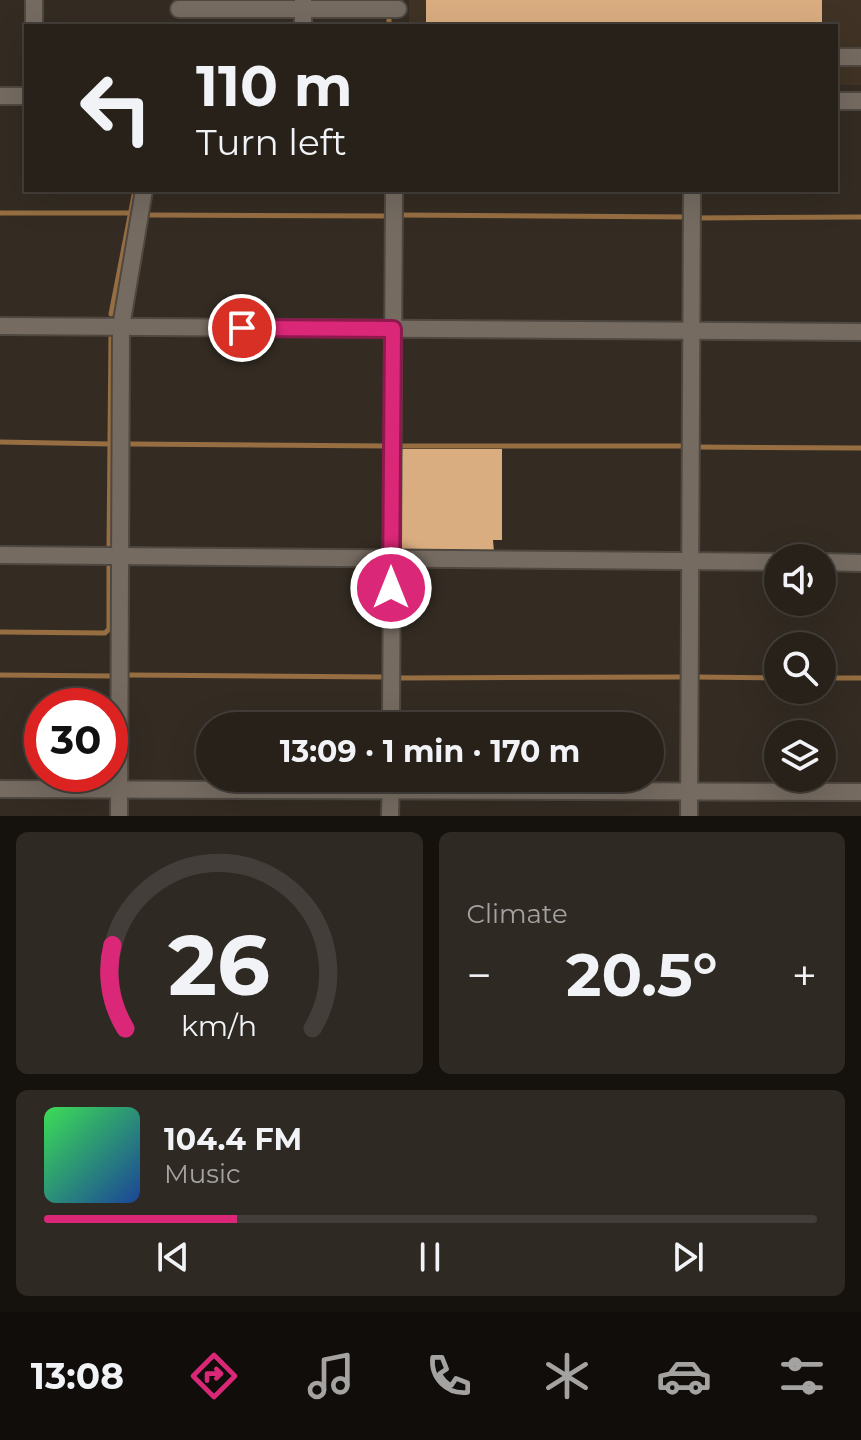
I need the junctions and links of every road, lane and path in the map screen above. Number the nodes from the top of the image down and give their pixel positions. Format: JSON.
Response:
{"nodes":[{"id":1,"x":34,"y":0,"type":"edge"},
{"id":2,"x":179,"y":4,"type":"edge"},
{"id":3,"x":303,"y":4,"type":"edge"},
{"id":4,"x":398,"y":12,"type":"edge"},
{"id":5,"x":34,"y":24,"type":"edge"},
{"id":6,"x":175,"y":24,"type":"edge"},
{"id":7,"x":838,"y":57,"type":"edge"},
{"id":8,"x":861,"y":57,"type":"edge"},
{"id":9,"x":0,"y":96,"type":"edge"},
{"id":10,"x":24,"y":96,"type":"edge"},
{"id":11,"x":838,"y":101,"type":"edge"},
{"id":12,"x":861,"y":101,"type":"edge"},
{"id":13,"x":144,"y":192,"type":"edge"},
{"id":14,"x":394,"y":192,"type":"edge"},
{"id":15,"x":692,"y":192,"type":"edge"},
{"id":16,"x":0,"y":326,"type":"edge"},
{"id":17,"x":121,"y":327,"type":"junction"},
{"id":18,"x":393,"y":329,"type":"junction"},
{"id":19,"x":691,"y":332,"type":"junction"},
{"id":20,"x":861,"y":332,"type":"edge"},
{"id":21,"x":0,"y":555,"type":"edge"},
{"id":22,"x":120,"y":557,"type":"junction"},
{"id":23,"x":391,"y":560,"type":"junction"},
{"id":24,"x":689,"y":561,"type":"junction"},
{"id":25,"x":764,"y":562,"type":"edge"},
{"id":26,"x":836,"y":562,"type":"edge"},
{"id":27,"x":861,"y":563,"type":"edge"},
{"id":28,"x":119,"y":688,"type":"edge"},
{"id":29,"x":391,"y":712,"type":"edge"},
{"id":30,"x":196,"y":788,"type":"edge"},
{"id":31,"x":0,"y":789,"type":"edge"},
{"id":32,"x":24,"y":789,"type":"edge"},
{"id":33,"x":128,"y":790,"type":"edge"},
{"id":34,"x":664,"y":790,"type":"edge"},
{"id":35,"x":689,"y":791,"type":"junction"},
{"id":36,"x":119,"y":792,"type":"edge"},
{"id":37,"x":391,"y":792,"type":"edge"},
{"id":38,"x":861,"y":792,"type":"edge"},
{"id":39,"x":119,"y":816,"type":"edge"},
{"id":40,"x":390,"y":816,"type":"edge"},
{"id":41,"x":689,"y":816,"type":"edge"}],
"edges":[{"from":1,"to":5,"type":"street"},
{"from":2,"to":3,"type":"street"},
{"from":2,"to":6,"type":"street"},
{"from":3,"to":4,"type":"street"},
{"from":7,"to":8,"type":"street"},
{"from":9,"to":10,"type":"street"},
{"from":11,"to":12,"type":"street"},
{"from":13,"to":17,"type":"street"},
{"from":14,"to":18,"type":"street"},
{"from":15,"to":19,"type":"street"},
{"from":16,"to":17,"type":"street"},
{"from":17,"to":18,"type":"street"},
{"from":17,"to":22,"type":"street"},
{"from":18,"to":19,"type":"street"},
{"from":18,"to":23,"type":"street"},
{"from":19,"to":20,"type":"street"},
{"from":19,"to":24,"type":"street"},
{"from":21,"to":22,"type":"street"},
{"from":22,"to":23,"type":"street"},
{"from":22,"to":28,"type":"street"},
{"from":23,"to":24,"type":"street"},
{"from":23,"to":29,"type":"street"},
{"from":24,"to":25,"type":"street"},
{"from":24,"to":35,"type":"street"},
{"from":26,"to":27,"type":"street"},
{"from":30,"to":33,"type":"street"},
{"from":31,"to":32,"type":"street"},
{"from":34,"to":35,"type":"street"},
{"from":35,"to":38,"type":"street"},
{"from":35,"to":41,"type":"street"},
{"from":36,"to":39,"type":"street"},
{"from":37,"to":40,"type":"street"}]}
